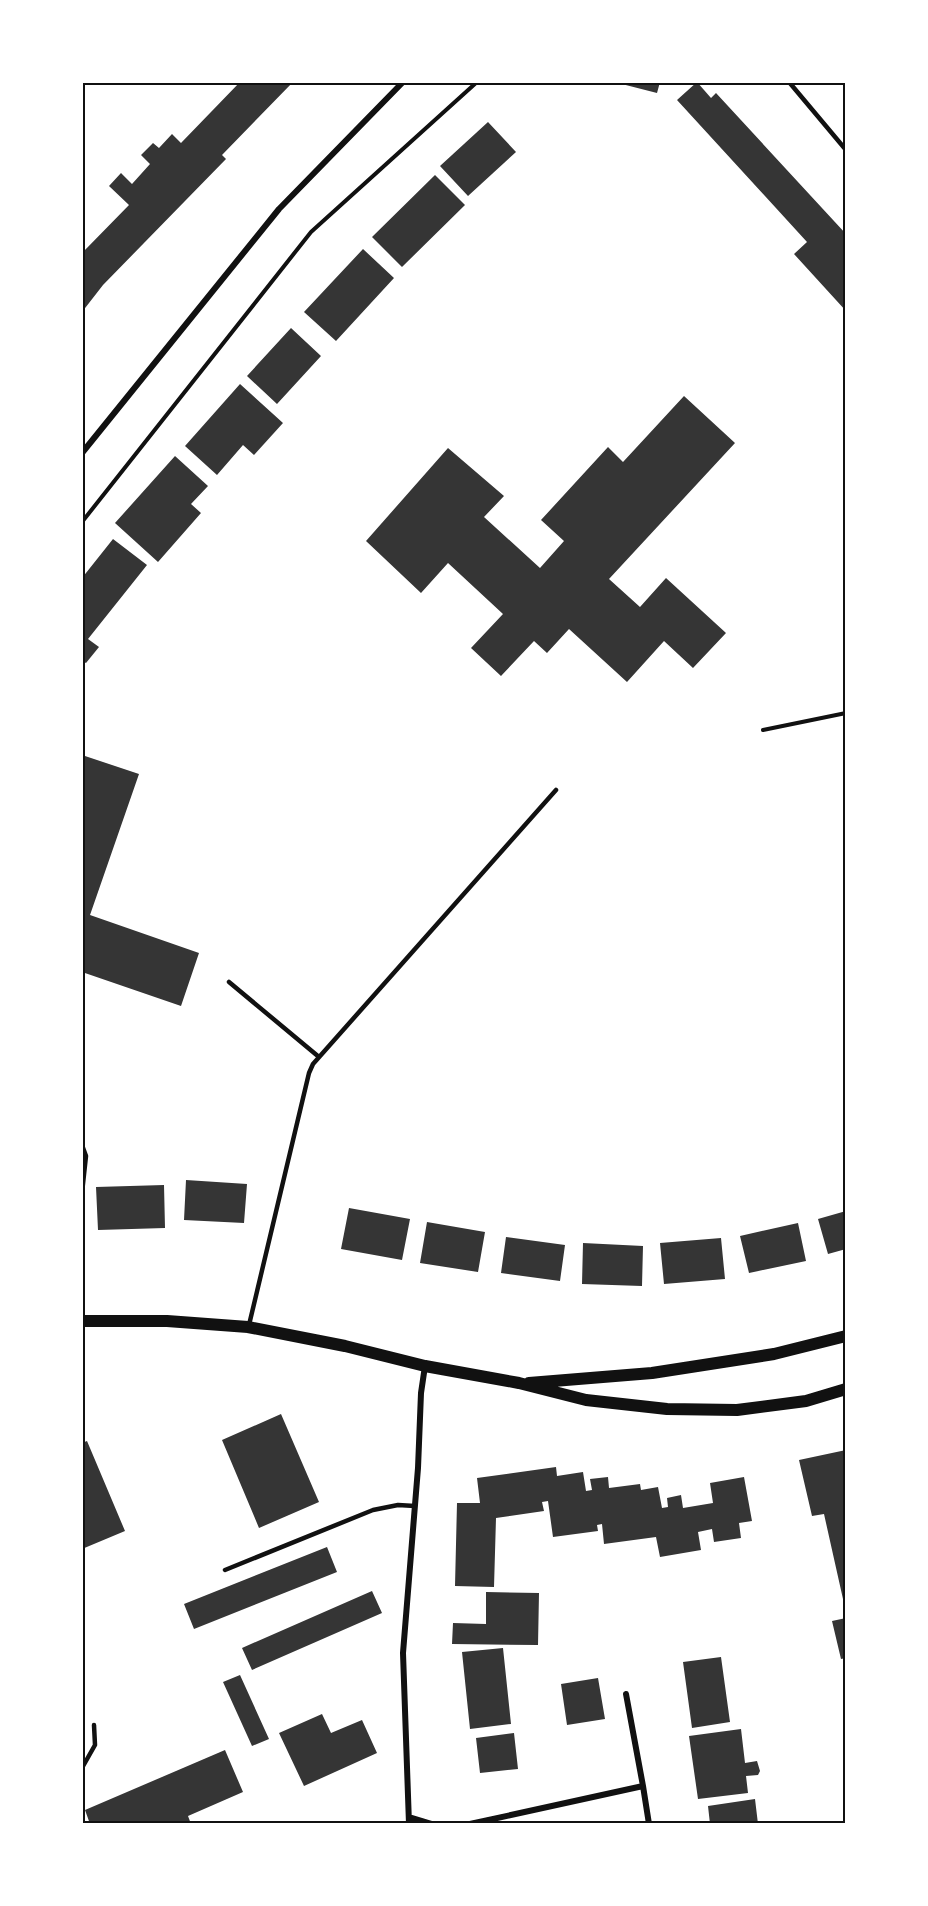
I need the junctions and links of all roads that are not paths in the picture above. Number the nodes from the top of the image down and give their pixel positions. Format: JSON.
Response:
{"nodes":[{"id":1,"x":403,"y":82,"type":"edge"},
{"id":2,"x":789,"y":82,"type":"edge"},
{"id":3,"x":846,"y":150,"type":"edge"},
{"id":4,"x":82,"y":453,"type":"edge"},
{"id":5,"x":555,"y":790,"type":"dead end"},
{"id":6,"x":229,"y":982,"type":"dead end"},
{"id":7,"x":319,"y":1057,"type":"junction"},
{"id":8,"x":82,"y":1145,"type":"edge"},
{"id":9,"x":82,"y":1193,"type":"edge"},
{"id":10,"x":82,"y":1321,"type":"edge"},
{"id":11,"x":248,"y":1327,"type":"junction"},
{"id":12,"x":846,"y":1336,"type":"edge"},
{"id":13,"x":425,"y":1366,"type":"junction"},
{"id":14,"x":519,"y":1383,"type":"junction"},
{"id":15,"x":846,"y":1389,"type":"edge"},
{"id":16,"x":415,"y":1506,"type":"junction"},
{"id":17,"x":225,"y":1570,"type":"dead end"},
{"id":18,"x":626,"y":1694,"type":"dead end"},
{"id":19,"x":94,"y":1725,"type":"dead end"},
{"id":20,"x":82,"y":1768,"type":"edge"},
{"id":21,"x":643,"y":1786,"type":"junction"},
{"id":22,"x":409,"y":1820,"type":"edge"},
{"id":23,"x":432,"y":1824,"type":"edge"},
{"id":24,"x":470,"y":1824,"type":"edge"},
{"id":25,"x":649,"y":1824,"type":"edge"}],
"edges":[{"from":1,"to":4,"type":"street"},
{"from":2,"to":3,"type":"lane"},
{"from":5,"to":7,"type":"lane"},
{"from":6,"to":7,"type":"lane"},
{"from":7,"to":11,"type":"lane"},
{"from":8,"to":9,"type":"lane"},
{"from":10,"to":11,"type":"main road"},
{"from":11,"to":13,"type":"main road"},
{"from":12,"to":14,"type":"main road"},
{"from":13,"to":14,"type":"main road"},
{"from":13,"to":16,"type":"street"},
{"from":14,"to":15,"type":"main road"},
{"from":16,"to":17,"type":"lane"},
{"from":16,"to":22,"type":"street"},
{"from":18,"to":21,"type":"street"},
{"from":19,"to":20,"type":"lane"},
{"from":21,"to":24,"type":"street"},
{"from":21,"to":25,"type":"street"},
{"from":22,"to":23,"type":"street"}]}
